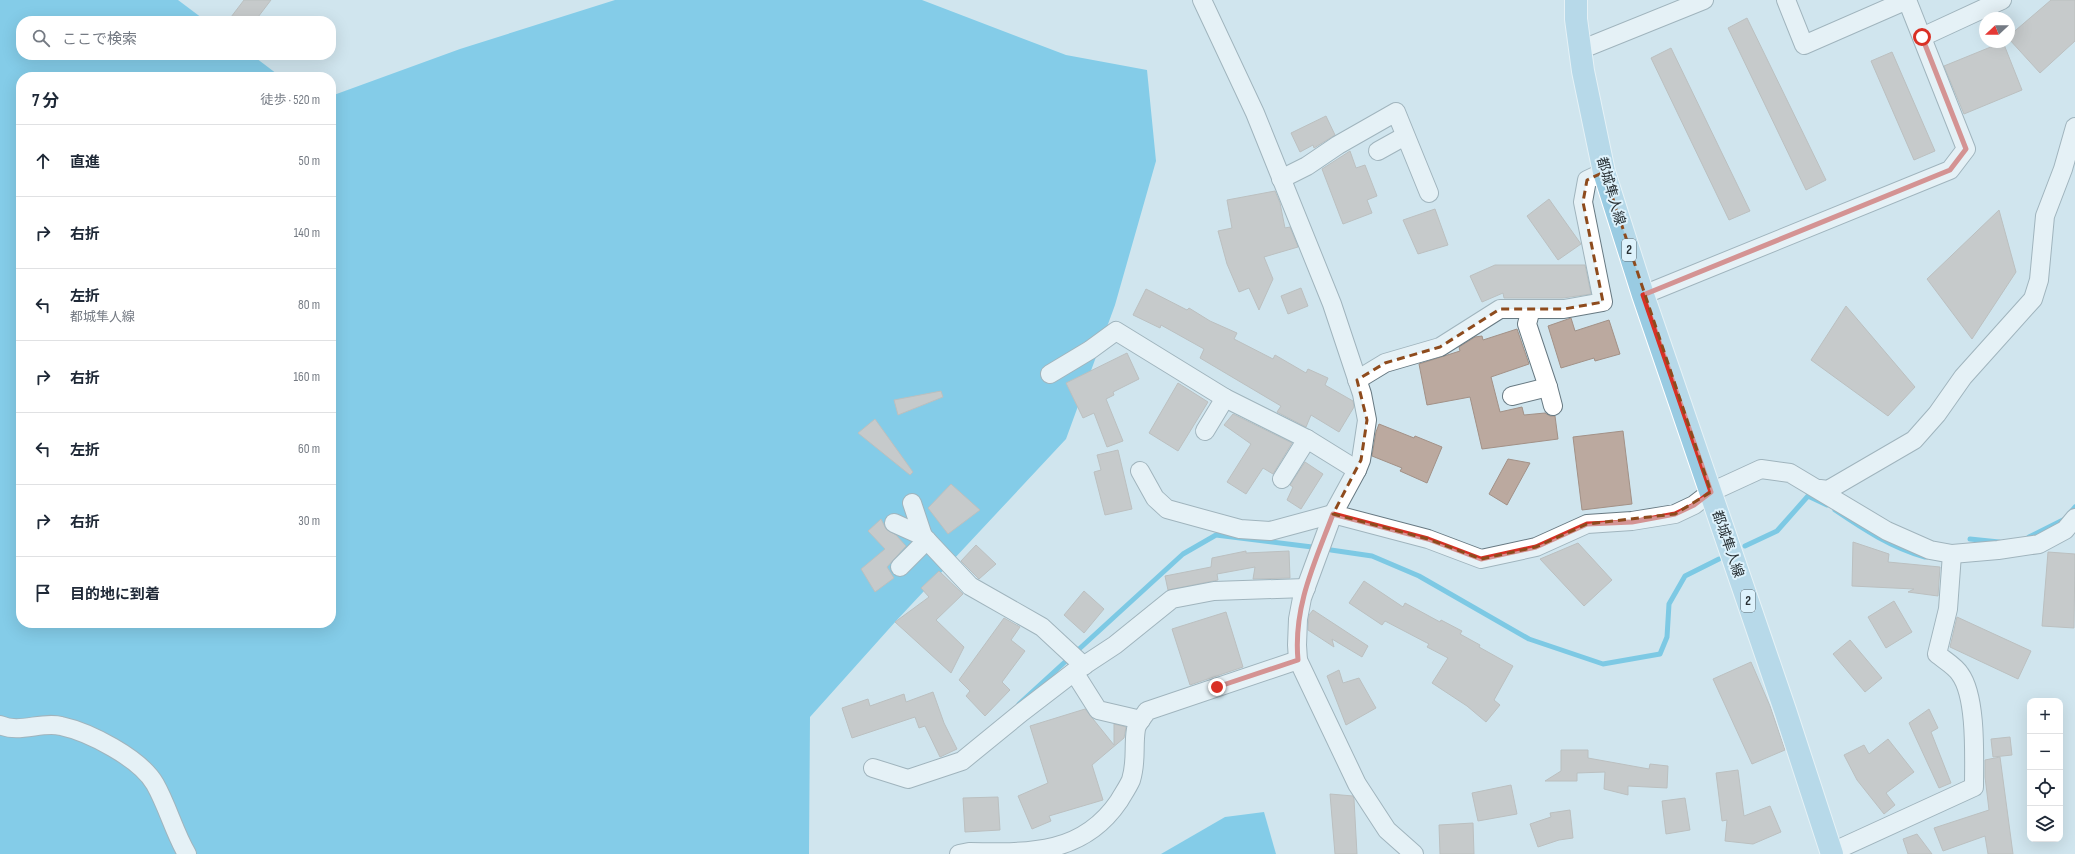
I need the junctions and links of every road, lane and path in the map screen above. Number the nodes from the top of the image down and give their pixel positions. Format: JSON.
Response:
{"nodes":[{"id":1,"x":1202,"y":0,"type":"edge"},
{"id":2,"x":1576,"y":0,"type":"edge"},
{"id":3,"x":1704,"y":0,"type":"edge"},
{"id":4,"x":1786,"y":0,"type":"edge"},
{"id":5,"x":2002,"y":0,"type":"edge"},
{"id":6,"x":1922,"y":37,"type":"junction"},
{"id":7,"x":1580,"y":50,"type":"junction"},
{"id":8,"x":2075,"y":127,"type":"edge"},
{"id":9,"x":1405,"y":136,"type":"junction"},
{"id":10,"x":1378,"y":151,"type":"dead end"},
{"id":11,"x":1604,"y":172,"type":"junction"},
{"id":12,"x":1281,"y":179,"type":"junction"},
{"id":13,"x":1429,"y":193,"type":"dead end"},
{"id":14,"x":1643,"y":295,"type":"junction"},
{"id":15,"x":1531,"y":310,"type":"junction"},
{"id":16,"x":1050,"y":374,"type":"dead end"},
{"id":17,"x":1357,"y":380,"type":"junction"},
{"id":18,"x":1548,"y":387,"type":"junction"},
{"id":19,"x":1512,"y":396,"type":"dead end"},
{"id":20,"x":1225,"y":398,"type":"junction"},
{"id":21,"x":1553,"y":406,"type":"dead end"},
{"id":22,"x":1205,"y":431,"type":"dead end"},
{"id":23,"x":1307,"y":439,"type":"junction"},
{"id":24,"x":1357,"y":470,"type":"junction"},
{"id":25,"x":1140,"y":471,"type":"dead end"},
{"id":26,"x":1282,"y":479,"type":"dead end"},
{"id":27,"x":1820,"y":489,"type":"junction"},
{"id":28,"x":1711,"y":492,"type":"junction"},
{"id":29,"x":912,"y":503,"type":"dead end"},
{"id":30,"x":1333,"y":514,"type":"junction"},
{"id":31,"x":2075,"y":518,"type":"edge"},
{"id":32,"x":894,"y":523,"type":"dead end"},
{"id":33,"x":925,"y":538,"type":"junction"},
{"id":34,"x":1952,"y":554,"type":"junction"},
{"id":35,"x":900,"y":567,"type":"dead end"},
{"id":36,"x":1306,"y":588,"type":"junction"},
{"id":37,"x":1298,"y":660,"type":"junction"},
{"id":38,"x":1076,"y":662,"type":"junction"},
{"id":39,"x":1141,"y":720,"type":"junction"},
{"id":40,"x":0,"y":725,"type":"edge"},
{"id":41,"x":873,"y":768,"type":"dead end"},
{"id":42,"x":1832,"y":853,"type":"edge"},
{"id":43,"x":187,"y":854,"type":"edge"},
{"id":44,"x":959,"y":854,"type":"edge"},
{"id":45,"x":1414,"y":854,"type":"edge"}],
"edges":[{"from":1,"to":12,"type":"street"},
{"from":2,"to":7,"type":"main road","name":"都城隼人線","number":"2"},
{"from":3,"to":7,"type":"street"},
{"from":4,"to":6,"type":"street"},
{"from":5,"to":6,"type":"street"},
{"from":6,"to":14,"type":"street"},
{"from":7,"to":11,"type":"main road","name":"都城隼人線","number":"2"},
{"from":8,"to":27,"type":"street"},
{"from":9,"to":10,"type":"street"},
{"from":9,"to":12,"type":"street"},
{"from":9,"to":13,"type":"street"},
{"from":11,"to":14,"type":"main road","name":"都城隼人線","number":"2"},
{"from":11,"to":15,"type":"street"},
{"from":12,"to":17,"type":"street"},
{"from":14,"to":28,"type":"main road","name":"都城隼人線","number":"2"},
{"from":15,"to":17,"type":"street"},
{"from":15,"to":18,"type":"street"},
{"from":16,"to":20,"type":"street"},
{"from":17,"to":24,"type":"street"},
{"from":18,"to":19,"type":"street"},
{"from":18,"to":21,"type":"street"},
{"from":20,"to":22,"type":"street"},
{"from":20,"to":23,"type":"street"},
{"from":23,"to":24,"type":"street"},
{"from":23,"to":26,"type":"street"},
{"from":24,"to":30,"type":"street"},
{"from":25,"to":30,"type":"street"},
{"from":27,"to":28,"type":"street"},
{"from":27,"to":34,"type":"street"},
{"from":28,"to":30,"type":"street"},
{"from":28,"to":42,"type":"main road","name":"都城隼人線","number":"2"},
{"from":29,"to":33,"type":"street"},
{"from":30,"to":36,"type":"street"},
{"from":31,"to":34,"type":"street"},
{"from":32,"to":33,"type":"street"},
{"from":33,"to":35,"type":"street"},
{"from":33,"to":38,"type":"street"},
{"from":34,"to":42,"type":"street"},
{"from":36,"to":37,"type":"street"},
{"from":36,"to":38,"type":"street"},
{"from":37,"to":39,"type":"street"},
{"from":37,"to":45,"type":"street"},
{"from":38,"to":39,"type":"street"},
{"from":38,"to":41,"type":"street"},
{"from":39,"to":44,"type":"street"},
{"from":40,"to":43,"type":"street"}]}
